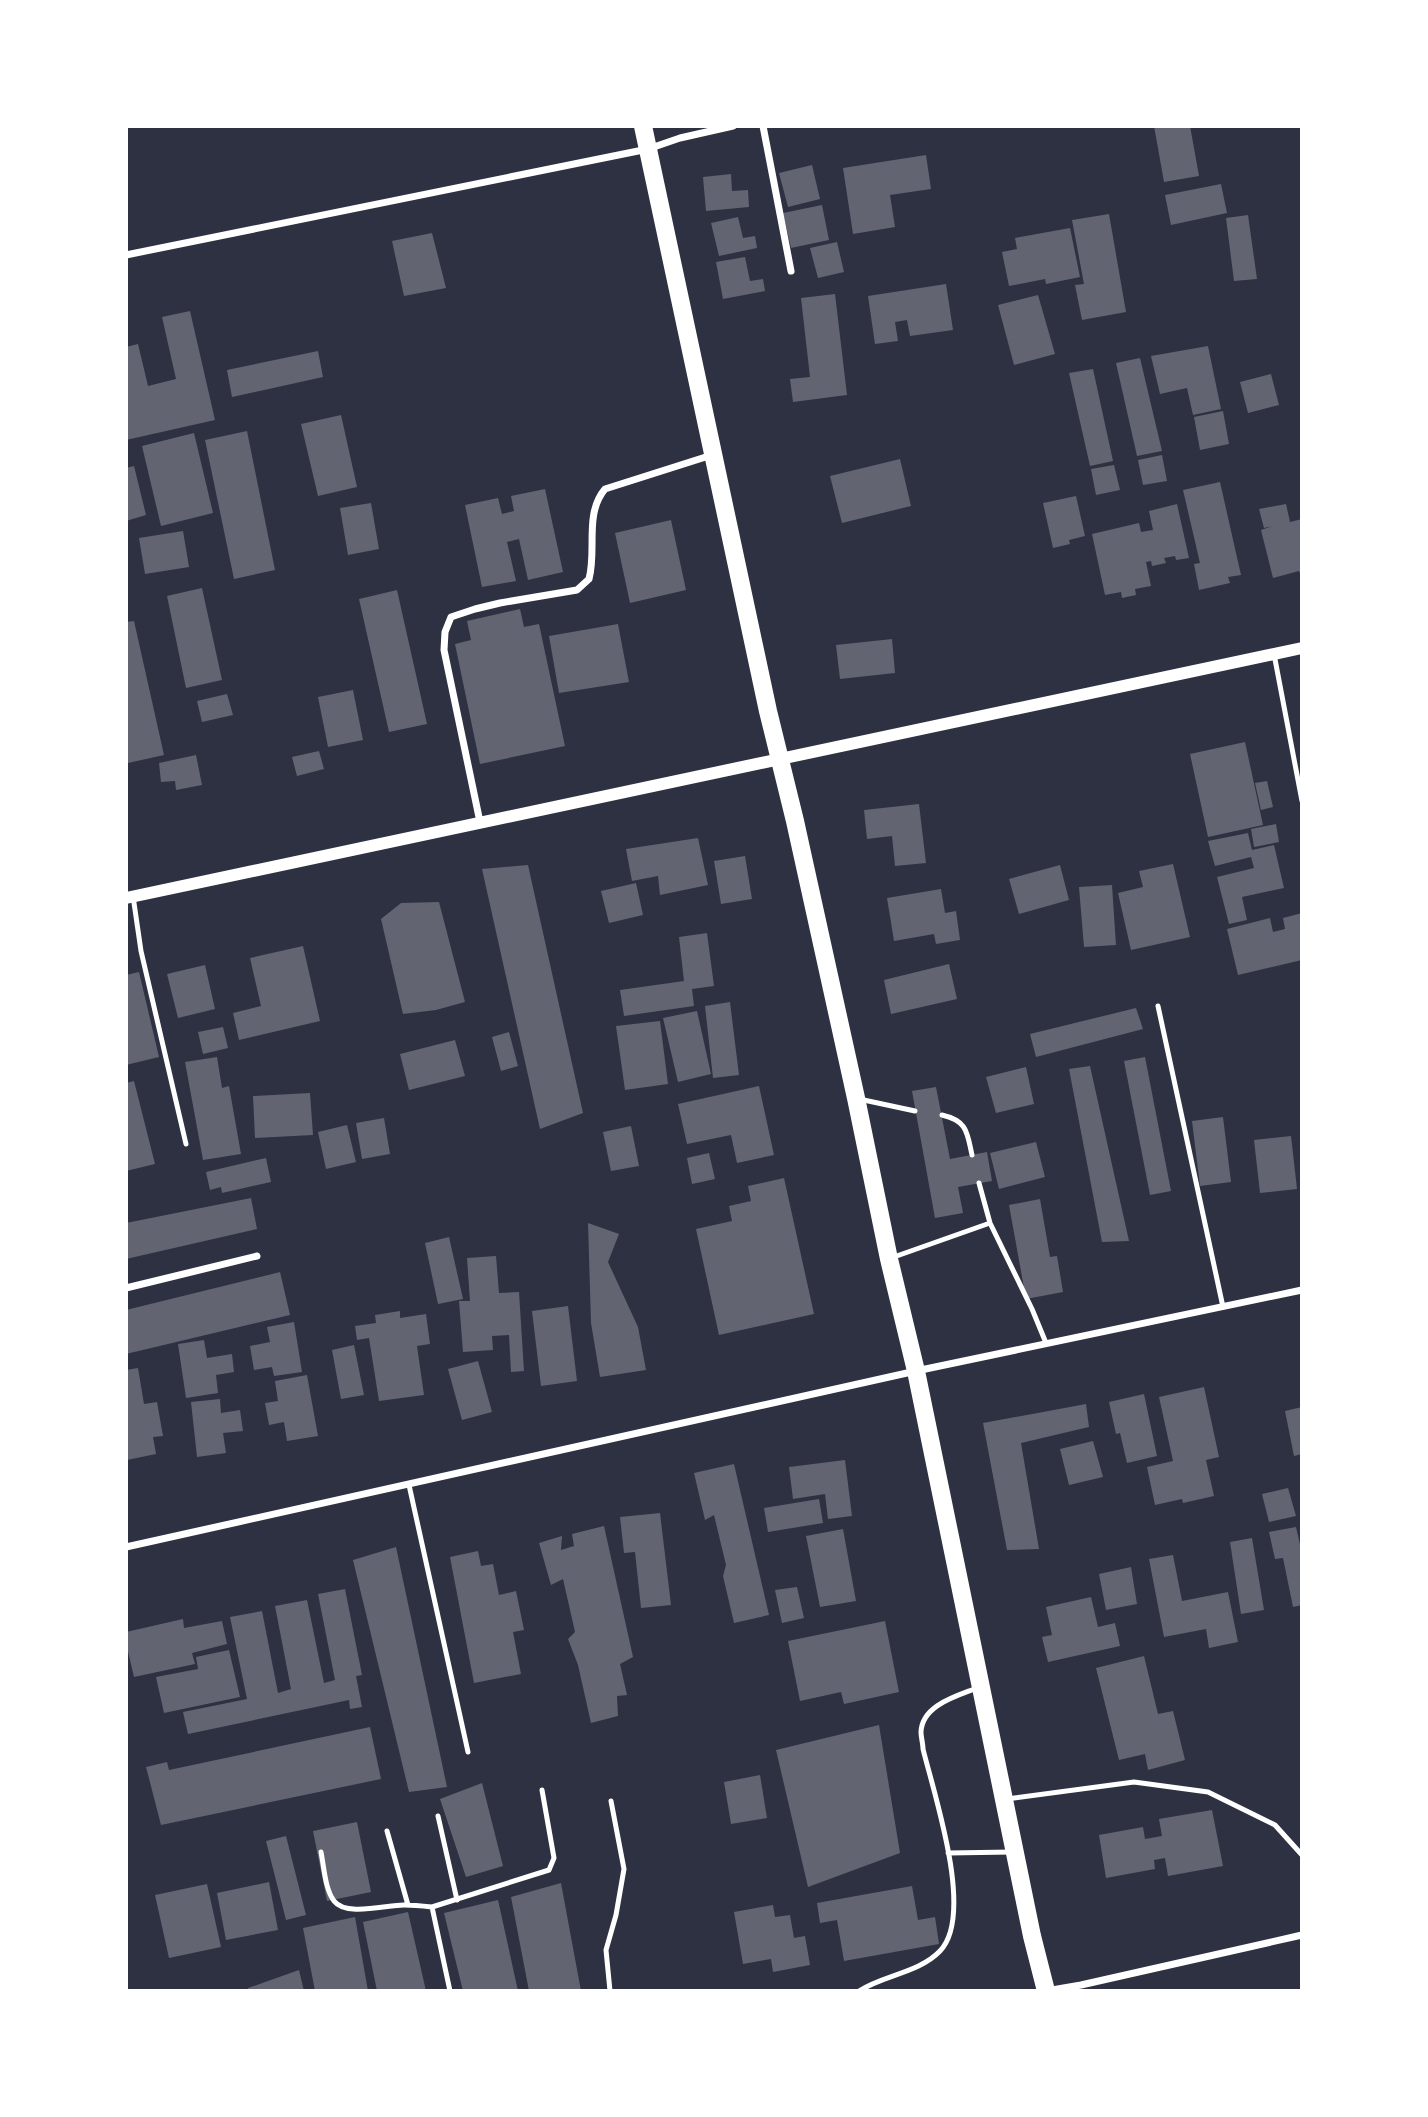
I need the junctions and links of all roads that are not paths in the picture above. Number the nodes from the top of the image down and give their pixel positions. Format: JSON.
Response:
{"nodes":[{"id":1,"x":643,"y":126,"type":"edge"},
{"id":2,"x":733,"y":126,"type":"edge"},
{"id":3,"x":763,"y":126,"type":"edge"},
{"id":4,"x":648,"y":149,"type":"junction"},
{"id":5,"x":126,"y":255,"type":"edge"},
{"id":6,"x":792,"y":271,"type":"dead end"},
{"id":7,"x":713,"y":455,"type":"junction"},
{"id":8,"x":1302,"y":648,"type":"edge"},
{"id":9,"x":1274,"y":654,"type":"junction"},
{"id":10,"x":780,"y":759,"type":"junction"},
{"id":11,"x":1302,"y":801,"type":"edge"},
{"id":12,"x":480,"y":822,"type":"junction"},
{"id":13,"x":130,"y":897,"type":"edge"},
{"id":14,"x":1158,"y":1006,"type":"dead end"},
{"id":15,"x":856,"y":1098,"type":"junction"},
{"id":16,"x":915,"y":1111,"type":"dead end"},
{"id":17,"x":942,"y":1115,"type":"dead end"},
{"id":18,"x":186,"y":1144,"type":"dead end"},
{"id":19,"x":972,"y":1155,"type":"dead end"},
{"id":20,"x":978,"y":1183,"type":"dead end"},
{"id":21,"x":990,"y":1223,"type":"junction"},
{"id":22,"x":257,"y":1256,"type":"dead end"},
{"id":23,"x":889,"y":1259,"type":"junction"},
{"id":24,"x":126,"y":1288,"type":"edge"},
{"id":25,"x":1302,"y":1290,"type":"edge"},
{"id":26,"x":1223,"y":1307,"type":"junction"},
{"id":27,"x":1046,"y":1343,"type":"junction"},
{"id":28,"x":916,"y":1371,"type":"junction"},
{"id":29,"x":409,"y":1485,"type":"junction"},
{"id":30,"x":126,"y":1547,"type":"edge"},
{"id":31,"x":981,"y":1686,"type":"junction"},
{"id":32,"x":468,"y":1752,"type":"dead end"},
{"id":33,"x":542,"y":1790,"type":"dead end"},
{"id":34,"x":1004,"y":1800,"type":"junction"},
{"id":35,"x":611,"y":1801,"type":"dead end"},
{"id":36,"x":438,"y":1816,"type":"dead end"},
{"id":37,"x":387,"y":1831,"type":"dead end"},
{"id":38,"x":321,"y":1852,"type":"dead end"},
{"id":39,"x":1015,"y":1852,"type":"junction"},
{"id":40,"x":948,"y":1853,"type":"junction"},
{"id":41,"x":1302,"y":1854,"type":"edge"},
{"id":42,"x":457,"y":1900,"type":"junction"},
{"id":43,"x":408,"y":1905,"type":"junction"},
{"id":44,"x":432,"y":1907,"type":"junction"},
{"id":45,"x":1302,"y":1935,"type":"edge"},
{"id":46,"x":450,"y":1991,"type":"edge"},
{"id":47,"x":610,"y":1991,"type":"edge"},
{"id":48,"x":859,"y":1991,"type":"edge"},
{"id":49,"x":1046,"y":1991,"type":"edge"}],
"edges":[{"from":1,"to":4,"type":"main road"},
{"from":2,"to":4,"type":"street"},
{"from":3,"to":6,"type":"street"},
{"from":4,"to":5,"type":"street"},
{"from":4,"to":7,"type":"main road"},
{"from":7,"to":10,"type":"main road"},
{"from":7,"to":12,"type":"street"},
{"from":8,"to":9,"type":"street"},
{"from":9,"to":10,"type":"street"},
{"from":9,"to":11,"type":"lane"},
{"from":10,"to":12,"type":"street"},
{"from":10,"to":15,"type":"main road"},
{"from":12,"to":13,"type":"street"},
{"from":13,"to":18,"type":"lane"},
{"from":14,"to":26,"type":"lane"},
{"from":15,"to":16,"type":"lane"},
{"from":15,"to":23,"type":"main road"},
{"from":17,"to":19,"type":"lane"},
{"from":20,"to":21,"type":"lane"},
{"from":21,"to":23,"type":"lane"},
{"from":21,"to":27,"type":"lane"},
{"from":22,"to":24,"type":"street"},
{"from":23,"to":28,"type":"main road"},
{"from":25,"to":26,"type":"street"},
{"from":26,"to":27,"type":"street"},
{"from":27,"to":28,"type":"street"},
{"from":28,"to":29,"type":"street"},
{"from":28,"to":31,"type":"main road"},
{"from":29,"to":30,"type":"street"},
{"from":29,"to":32,"type":"lane"},
{"from":31,"to":34,"type":"main road"},
{"from":31,"to":40,"type":"lane"},
{"from":33,"to":42,"type":"lane"},
{"from":34,"to":39,"type":"main road"},
{"from":34,"to":41,"type":"lane"},
{"from":35,"to":47,"type":"lane"},
{"from":36,"to":42,"type":"lane"},
{"from":37,"to":43,"type":"lane"},
{"from":38,"to":43,"type":"lane"},
{"from":39,"to":40,"type":"lane"},
{"from":39,"to":49,"type":"main road"},
{"from":40,"to":48,"type":"lane"},
{"from":42,"to":44,"type":"lane"},
{"from":43,"to":44,"type":"lane"},
{"from":44,"to":46,"type":"lane"},
{"from":45,"to":49,"type":"street"}]}
